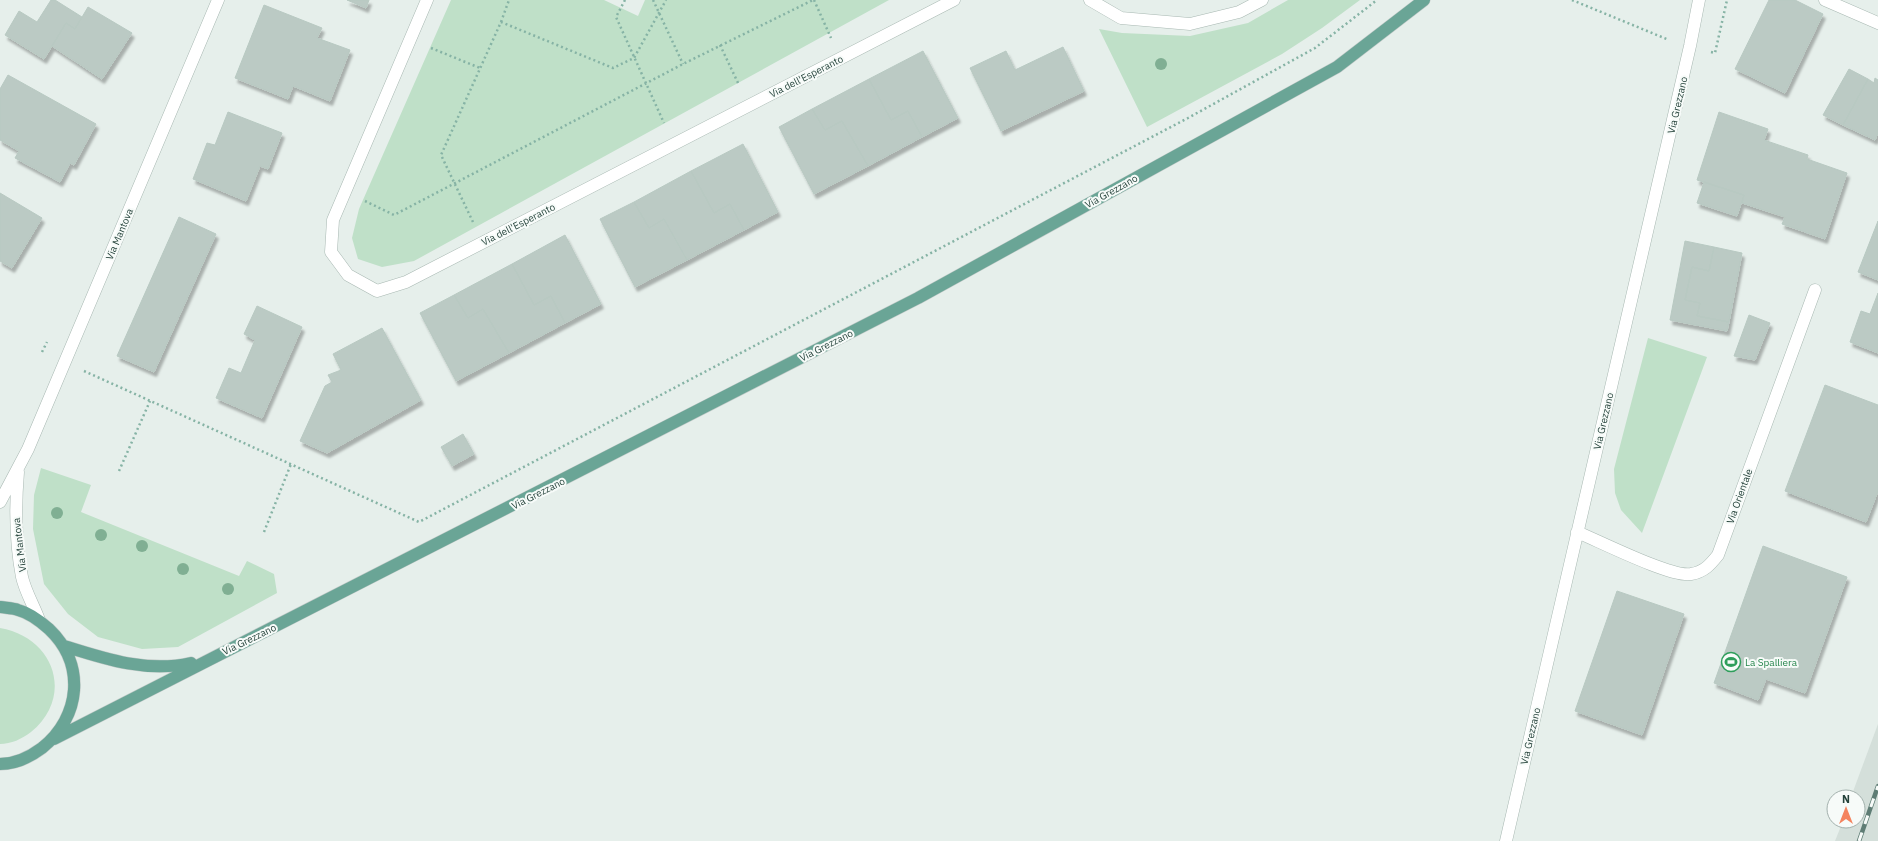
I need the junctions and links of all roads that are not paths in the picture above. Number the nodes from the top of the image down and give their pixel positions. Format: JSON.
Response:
{"nodes":[{"id":1,"x":218,"y":0,"type":"edge"},
{"id":2,"x":427,"y":0,"type":"edge"},
{"id":3,"x":954,"y":0,"type":"edge"},
{"id":4,"x":1090,"y":0,"type":"edge"},
{"id":5,"x":1262,"y":0,"type":"edge"},
{"id":6,"x":1424,"y":0,"type":"edge"},
{"id":7,"x":1699,"y":0,"type":"edge"},
{"id":8,"x":1825,"y":0,"type":"edge"},
{"id":9,"x":1878,"y":22,"type":"edge"},
{"id":10,"x":1815,"y":290,"type":"dead end"},
{"id":11,"x":19,"y":467,"type":"junction"},
{"id":12,"x":0,"y":502,"type":"edge"},
{"id":13,"x":1577,"y":532,"type":"junction"},
{"id":14,"x":0,"y":607,"type":"edge"},
{"id":15,"x":39,"y":620,"type":"junction"},
{"id":16,"x":64,"y":646,"type":"junction"},
{"id":17,"x":210,"y":658,"type":"junction"},
{"id":18,"x":54,"y":739,"type":"junction"},
{"id":19,"x":2,"y":765,"type":"edge"},
{"id":20,"x":1506,"y":841,"type":"edge"}],
"edges":[{"from":1,"to":11,"type":"street","name":"Via Mantova"},
{"from":2,"to":3,"type":"street","name":"Via dell'Esperanto"},
{"from":4,"to":5,"type":"street"},
{"from":6,"to":17,"type":"main road","name":"Via Grezzano"},
{"from":7,"to":13,"type":"street","name":"Via Grezzano"},
{"from":8,"to":9,"type":"street"},
{"from":10,"to":13,"type":"street","name":"Via Orientale"},
{"from":11,"to":12,"type":"street","name":"Via Mantova"},
{"from":11,"to":15,"type":"street","name":"Via Mantova"},
{"from":13,"to":20,"type":"street","name":"Via Grezzano"},
{"from":14,"to":15,"type":"main road"},
{"from":15,"to":16,"type":"main road"},
{"from":16,"to":17,"type":"main road","name":"Via Grezzano"},
{"from":16,"to":18,"type":"main road"},
{"from":17,"to":18,"type":"main road","name":"Via Grezzano"},
{"from":18,"to":19,"type":"main road"}]}
